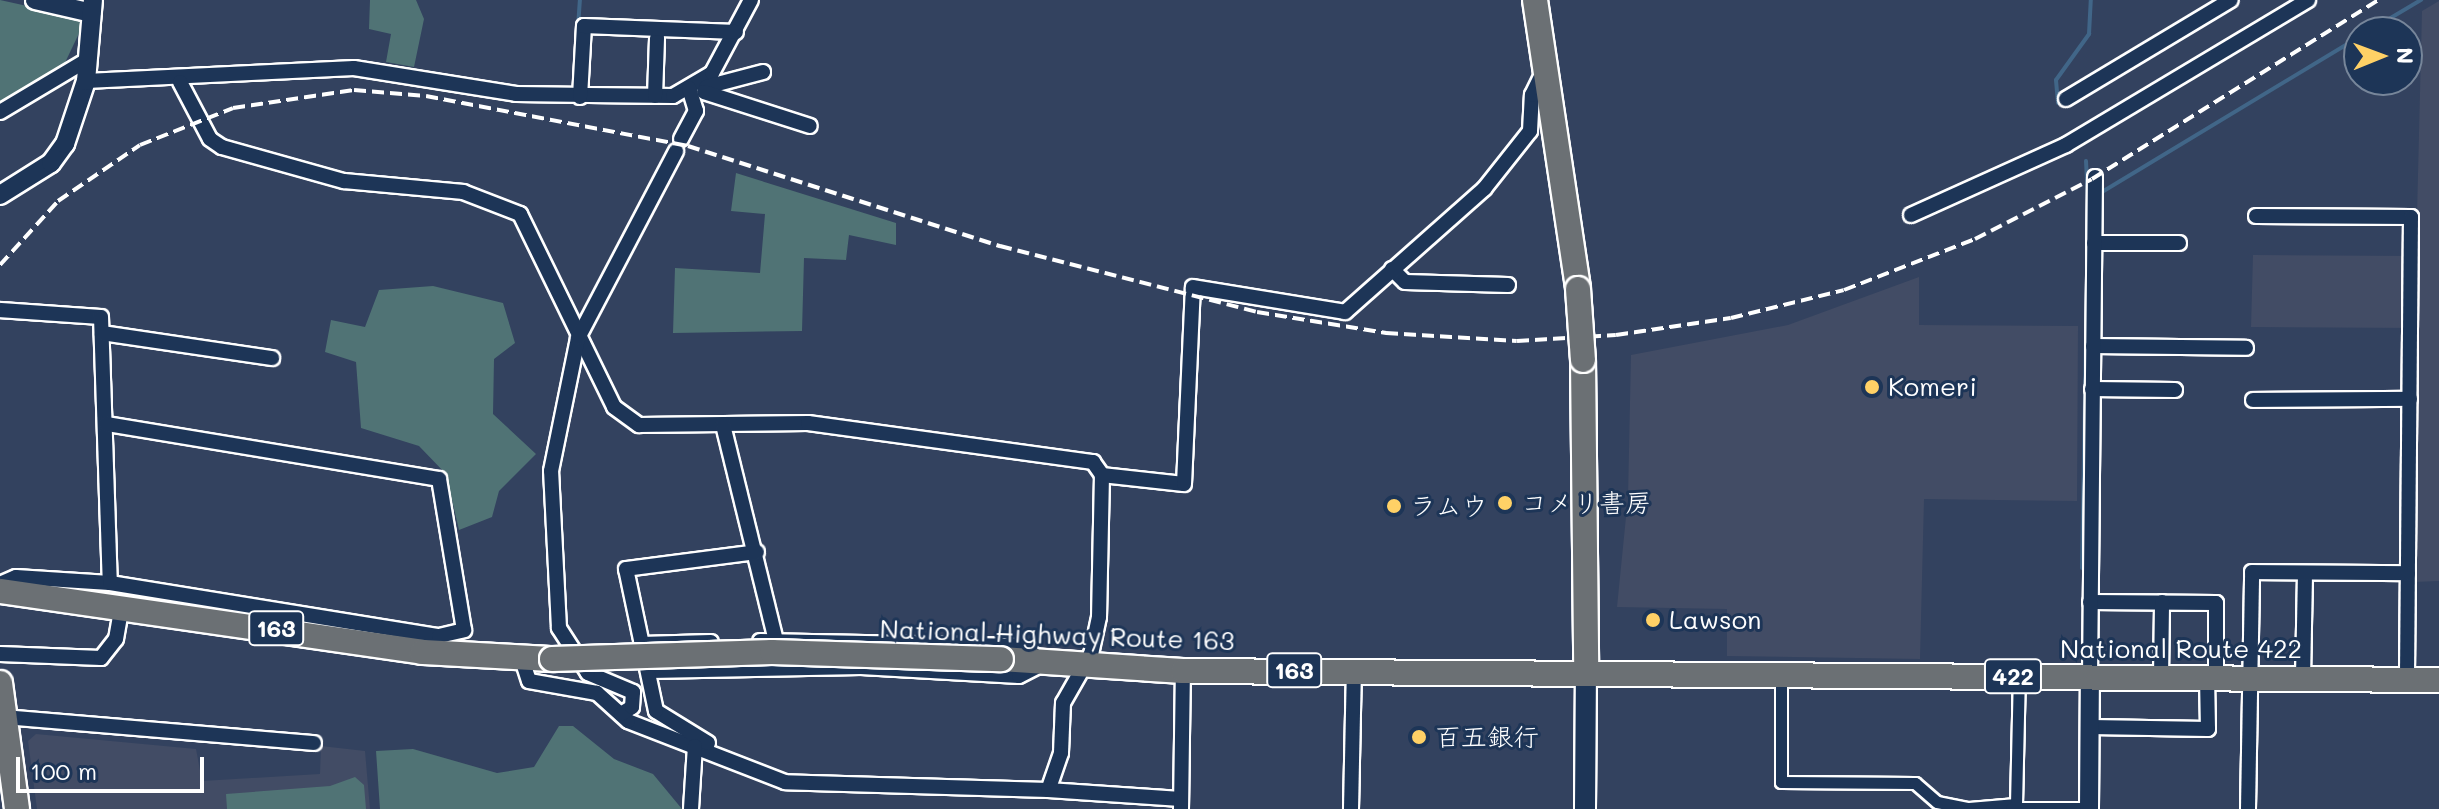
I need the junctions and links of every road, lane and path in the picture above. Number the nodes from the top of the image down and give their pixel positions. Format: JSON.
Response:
{"nodes":[{"id":1,"x":35,"y":0,"type":"edge"},
{"id":2,"x":1535,"y":0,"type":"edge"},
{"id":3,"x":2231,"y":0,"type":"edge"},
{"id":4,"x":2308,"y":0,"type":"edge"},
{"id":5,"x":748,"y":1,"type":"edge"},
{"id":6,"x":92,"y":6,"type":"edge"},
{"id":7,"x":736,"y":32,"type":"junction"},
{"id":8,"x":657,"y":38,"type":"dead end"},
{"id":9,"x":87,"y":60,"type":"junction"},
{"id":10,"x":1546,"y":69,"type":"junction"},
{"id":11,"x":763,"y":72,"type":"dead end"},
{"id":12,"x":86,"y":81,"type":"junction"},
{"id":13,"x":180,"y":82,"type":"junction"},
{"id":14,"x":703,"y":85,"type":"junction"},
{"id":15,"x":655,"y":96,"type":"junction"},
{"id":16,"x":580,"y":97,"type":"junction"},
{"id":17,"x":2066,"y":99,"type":"dead end"},
{"id":18,"x":0,"y":112,"type":"edge"},
{"id":19,"x":810,"y":126,"type":"dead end"},
{"id":20,"x":2094,"y":190,"type":"dead end"},
{"id":21,"x":0,"y":195,"type":"edge"},
{"id":22,"x":1911,"y":215,"type":"dead end"},
{"id":23,"x":2256,"y":216,"type":"dead end"},
{"id":24,"x":2094,"y":243,"type":"junction"},
{"id":25,"x":2179,"y":243,"type":"dead end"},
{"id":26,"x":1392,"y":269,"type":"junction"},
{"id":27,"x":1508,"y":285,"type":"dead end"},
{"id":28,"x":0,"y":310,"type":"edge"},
{"id":29,"x":102,"y":333,"type":"junction"},
{"id":30,"x":578,"y":338,"type":"junction"},
{"id":31,"x":2093,"y":346,"type":"junction"},
{"id":32,"x":2246,"y":348,"type":"dead end"},
{"id":33,"x":272,"y":358,"type":"dead end"},
{"id":34,"x":2092,"y":389,"type":"junction"},
{"id":35,"x":2175,"y":390,"type":"dead end"},
{"id":36,"x":2410,"y":399,"type":"junction"},
{"id":37,"x":2253,"y":400,"type":"dead end"},
{"id":38,"x":105,"y":424,"type":"junction"},
{"id":39,"x":723,"y":425,"type":"junction"},
{"id":40,"x":1102,"y":475,"type":"junction"},
{"id":41,"x":757,"y":552,"type":"junction"},
{"id":42,"x":2305,"y":573,"type":"junction"},
{"id":43,"x":2408,"y":573,"type":"junction"},
{"id":44,"x":0,"y":584,"type":"edge"},
{"id":45,"x":0,"y":591,"type":"edge"},
{"id":46,"x":116,"y":594,"type":"junction"},
{"id":47,"x":2090,"y":602,"type":"junction"},
{"id":48,"x":2162,"y":602,"type":"junction"},
{"id":49,"x":776,"y":640,"type":"junction"},
{"id":50,"x":641,"y":644,"type":"junction"},
{"id":51,"x":0,"y":654,"type":"edge"},
{"id":52,"x":522,"y":660,"type":"junction"},
{"id":53,"x":1045,"y":663,"type":"junction"},
{"id":54,"x":1084,"y":666,"type":"junction"},
{"id":55,"x":1354,"y":669,"type":"junction"},
{"id":56,"x":649,"y":671,"type":"junction"},
{"id":57,"x":1183,"y":671,"type":"junction"},
{"id":58,"x":1586,"y":671,"type":"junction"},
{"id":59,"x":1781,"y":673,"type":"junction"},
{"id":60,"x":2019,"y":676,"type":"junction"},
{"id":61,"x":2090,"y":677,"type":"junction"},
{"id":62,"x":2161,"y":677,"type":"junction"},
{"id":63,"x":2212,"y":677,"type":"junction"},
{"id":64,"x":2250,"y":678,"type":"junction"},
{"id":65,"x":2303,"y":678,"type":"junction"},
{"id":66,"x":2407,"y":680,"type":"junction"},
{"id":67,"x":2439,"y":680,"type":"edge"},
{"id":68,"x":0,"y":683,"type":"edge"},
{"id":69,"x":621,"y":714,"type":"junction"},
{"id":70,"x":4,"y":717,"type":"junction"},
{"id":71,"x":2091,"y":727,"type":"junction"},
{"id":72,"x":314,"y":743,"type":"dead end"},
{"id":73,"x":695,"y":746,"type":"junction"},
{"id":74,"x":756,"y":770,"type":"junction"},
{"id":75,"x":1048,"y":790,"type":"junction"},
{"id":76,"x":1181,"y":804,"type":"edge"},
{"id":77,"x":2011,"y":808,"type":"edge"},
{"id":78,"x":17,"y":809,"type":"edge"},
{"id":79,"x":691,"y":809,"type":"edge"},
{"id":80,"x":1351,"y":809,"type":"edge"},
{"id":81,"x":1585,"y":809,"type":"edge"},
{"id":82,"x":2089,"y":809,"type":"edge"},
{"id":83,"x":2248,"y":809,"type":"edge"}],
"edges":[{"from":1,"to":6,"type":"street"},
{"from":2,"to":10,"type":"highway"},
{"from":3,"to":17,"type":"street"},
{"from":4,"to":22,"type":"street"},
{"from":5,"to":7,"type":"street"},
{"from":6,"to":9,"type":"street"},
{"from":7,"to":14,"type":"street"},
{"from":7,"to":16,"type":"street"},
{"from":8,"to":15,"type":"street"},
{"from":9,"to":12,"type":"street"},
{"from":9,"to":18,"type":"street"},
{"from":10,"to":26,"type":"street"},
{"from":10,"to":58,"type":"highway","bridge":true},
{"from":11,"to":14,"type":"street"},
{"from":12,"to":13,"type":"street"},
{"from":12,"to":21,"type":"street"},
{"from":13,"to":16,"type":"street"},
{"from":13,"to":30,"type":"street"},
{"from":14,"to":15,"type":"street"},
{"from":14,"to":19,"type":"street"},
{"from":14,"to":30,"type":"street"},
{"from":15,"to":16,"type":"street"},
{"from":20,"to":24,"type":"street"},
{"from":23,"to":36,"type":"street"},
{"from":24,"to":25,"type":"street"},
{"from":24,"to":31,"type":"street"},
{"from":26,"to":27,"type":"street"},
{"from":26,"to":40,"type":"street"},
{"from":28,"to":29,"type":"street"},
{"from":29,"to":33,"type":"street"},
{"from":29,"to":38,"type":"street"},
{"from":30,"to":39,"type":"street"},
{"from":30,"to":69,"type":"street"},
{"from":31,"to":32,"type":"street"},
{"from":31,"to":34,"type":"street"},
{"from":34,"to":35,"type":"street"},
{"from":34,"to":47,"type":"street"},
{"from":36,"to":37,"type":"street"},
{"from":36,"to":43,"type":"street"},
{"from":38,"to":46,"type":"street"},
{"from":38,"to":46,"type":"street"},
{"from":39,"to":40,"type":"street"},
{"from":39,"to":41,"type":"street"},
{"from":40,"to":54,"type":"street"},
{"from":41,"to":49,"type":"street"},
{"from":41,"to":50,"type":"street"},
{"from":42,"to":43,"type":"street"},
{"from":42,"to":64,"type":"street"},
{"from":42,"to":65,"type":"street"},
{"from":43,"to":66,"type":"street"},
{"from":44,"to":46,"type":"street"},
{"from":45,"to":46,"type":"highway","name":"National Highway Route 163","number":"163"},
{"from":46,"to":51,"type":"street"},
{"from":46,"to":52,"type":"highway","name":"National Highway Route 163","number":"163"},
{"from":47,"to":48,"type":"street"},
{"from":47,"to":61,"type":"street"},
{"from":48,"to":62,"type":"street"},
{"from":48,"to":63,"type":"street"},
{"from":49,"to":50,"type":"street"},
{"from":49,"to":53,"type":"street"},
{"from":50,"to":56,"type":"street"},
{"from":52,"to":53,"type":"highway","name":"National Highway Route 163","number":"163","bridge":true},
{"from":52,"to":69,"type":"street"},
{"from":53,"to":54,"type":"highway","name":"National Highway Route 163","number":"163"},
{"from":53,"to":56,"type":"street"},
{"from":54,"to":57,"type":"highway","name":"National Highway Route 163","number":"163"},
{"from":54,"to":75,"type":"street"},
{"from":55,"to":57,"type":"highway","name":"National Highway Route 163","number":"163"},
{"from":55,"to":58,"type":"highway","name":"National Highway Route 163","number":"163"},
{"from":55,"to":80,"type":"street"},
{"from":56,"to":74,"type":"street"},
{"from":57,"to":76,"type":"street"},
{"from":58,"to":59,"type":"highway","name":"National Route 422","number":"422"},
{"from":58,"to":81,"type":"main road"},
{"from":59,"to":60,"type":"highway","name":"National Route 422","number":"422"},
{"from":59,"to":77,"type":"street"},
{"from":60,"to":61,"type":"highway","name":"National Route 422","number":"422"},
{"from":60,"to":77,"type":"street"},
{"from":61,"to":62,"type":"highway","name":"National Route 422","number":"422"},
{"from":61,"to":71,"type":"street"},
{"from":62,"to":63,"type":"highway","name":"National Route 422","number":"422"},
{"from":63,"to":64,"type":"highway","name":"National Route 422","number":"422"},
{"from":63,"to":71,"type":"street"},
{"from":64,"to":65,"type":"highway","name":"National Route 422","number":"422"},
{"from":64,"to":83,"type":"street"},
{"from":65,"to":66,"type":"highway","name":"National Route 422","number":"422"},
{"from":66,"to":67,"type":"highway","name":"National Route 422","number":"422"},
{"from":68,"to":70,"type":"highway"},
{"from":69,"to":73,"type":"street"},
{"from":70,"to":72,"type":"street"},
{"from":70,"to":78,"type":"highway"},
{"from":71,"to":82,"type":"street"},
{"from":73,"to":74,"type":"street"},
{"from":73,"to":79,"type":"street"},
{"from":74,"to":75,"type":"street"},
{"from":75,"to":76,"type":"street"},
{"from":77,"to":82,"type":"street"}]}
